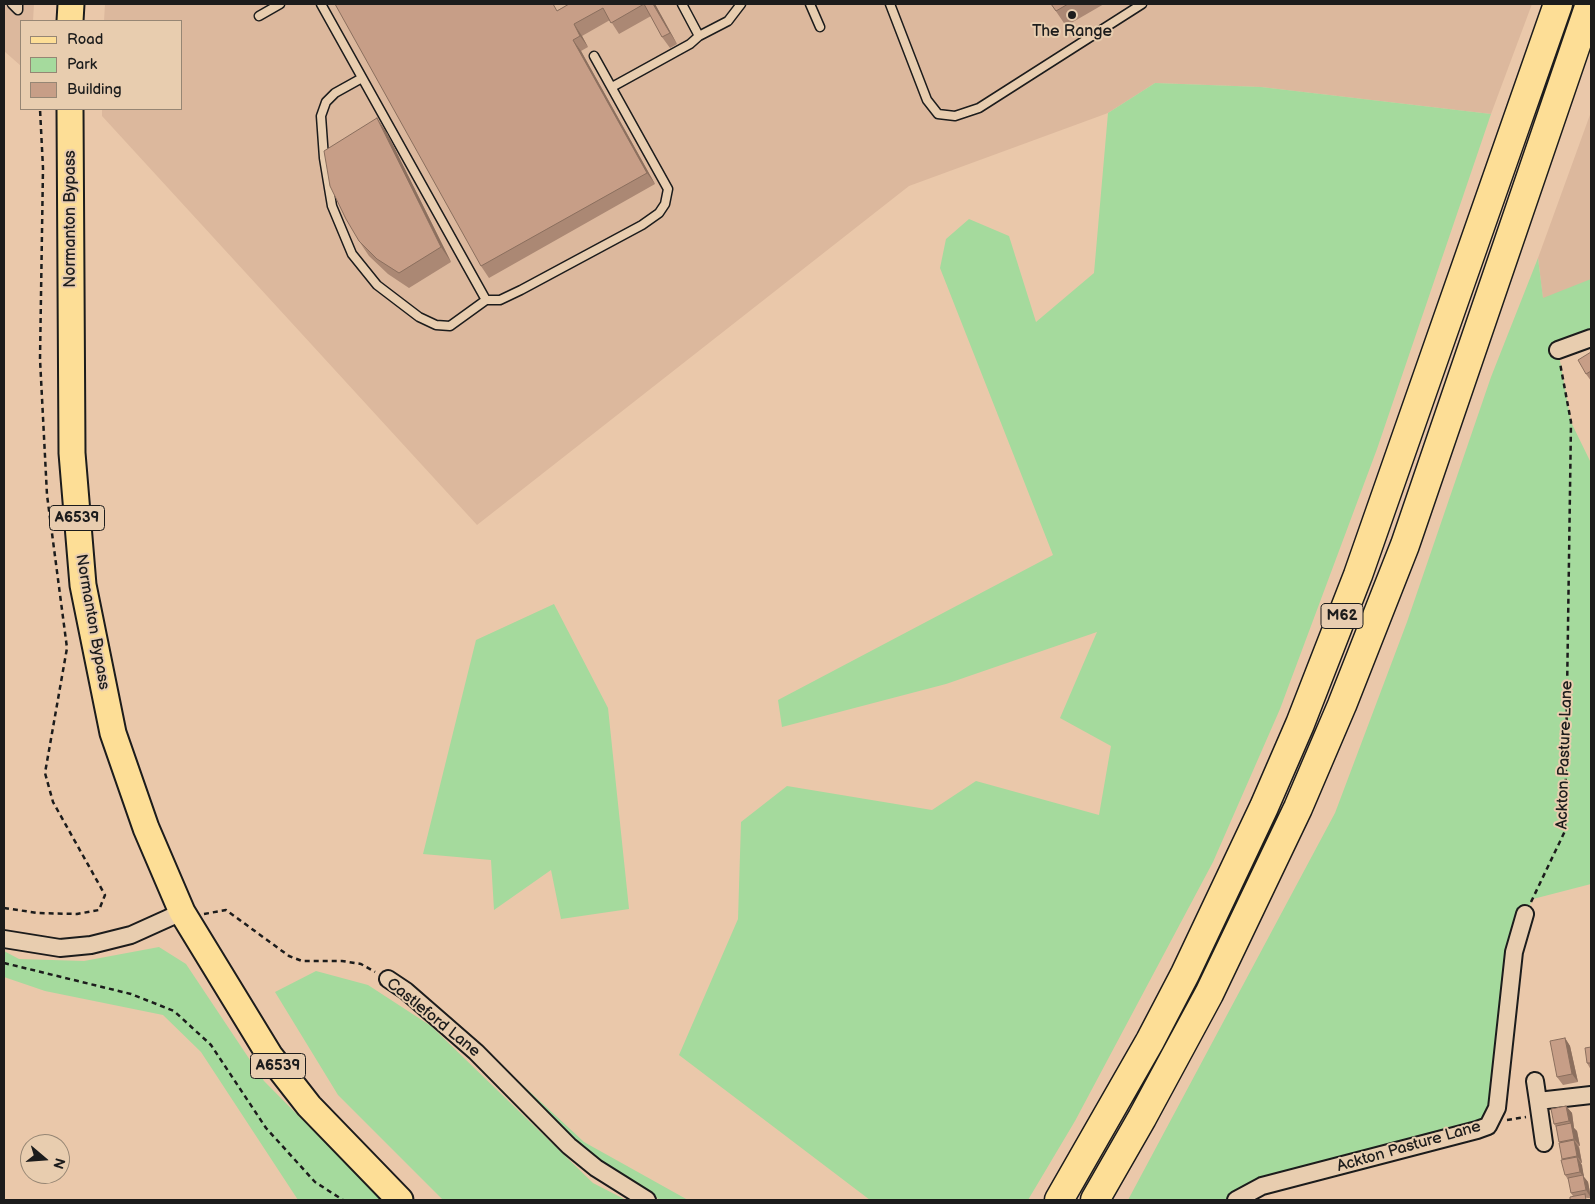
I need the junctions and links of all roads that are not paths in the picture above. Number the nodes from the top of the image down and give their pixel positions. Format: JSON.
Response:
{"nodes":[{"id":1,"x":12,"y":4,"type":"edge"},
{"id":2,"x":18,"y":4,"type":"edge"},
{"id":3,"x":71,"y":4,"type":"edge"},
{"id":4,"x":280,"y":4,"type":"edge"},
{"id":5,"x":321,"y":4,"type":"edge"},
{"id":6,"x":682,"y":4,"type":"edge"},
{"id":7,"x":741,"y":4,"type":"edge"},
{"id":8,"x":810,"y":4,"type":"edge"},
{"id":9,"x":890,"y":4,"type":"edge"},
{"id":10,"x":1142,"y":4,"type":"edge"},
{"id":11,"x":1558,"y":4,"type":"edge"},
{"id":12,"x":1590,"y":4,"type":"edge"},
{"id":13,"x":259,"y":16,"type":"dead end"},
{"id":14,"x":70,"y":20,"type":"edge"},
{"id":15,"x":820,"y":27,"type":"dead end"},
{"id":16,"x":699,"y":36,"type":"junction"},
{"id":17,"x":594,"y":56,"type":"dead end"},
{"id":18,"x":362,"y":78,"type":"junction"},
{"id":19,"x":612,"y":87,"type":"junction"},
{"id":20,"x":70,"y":110,"type":"edge"},
{"id":21,"x":486,"y":300,"type":"junction"},
{"id":22,"x":1591,"y":338,"type":"edge"},
{"id":23,"x":1558,"y":350,"type":"road end"},
{"id":24,"x":1525,"y":914,"type":"road end"},
{"id":25,"x":184,"y":915,"type":"junction"},
{"id":26,"x":4,"y":939,"type":"edge"},
{"id":27,"x":388,"y":979,"type":"road end"},
{"id":28,"x":1535,"y":1081,"type":"dead end"},
{"id":29,"x":1591,"y":1095,"type":"edge"},
{"id":30,"x":1539,"y":1107,"type":"junction"},
{"id":31,"x":1544,"y":1143,"type":"dead end"},
{"id":32,"x":400,"y":1200,"type":"edge"},
{"id":33,"x":647,"y":1200,"type":"edge"},
{"id":34,"x":1059,"y":1200,"type":"edge"},
{"id":35,"x":1095,"y":1200,"type":"edge"},
{"id":36,"x":1236,"y":1200,"type":"edge"}],
"edges":[{"from":1,"to":2,"type":"lane"},
{"from":3,"to":14,"type":"main road"},
{"from":4,"to":13,"type":"lane"},
{"from":5,"to":18,"type":"lane"},
{"from":6,"to":16,"type":"lane"},
{"from":7,"to":16,"type":"lane"},
{"from":8,"to":15,"type":"lane"},
{"from":9,"to":10,"type":"lane"},
{"from":11,"to":34,"type":"highway","number":"M62"},
{"from":12,"to":35,"type":"highway","number":"M62"},
{"from":16,"to":19,"type":"lane"},
{"from":17,"to":19,"type":"lane"},
{"from":18,"to":21,"type":"lane"},
{"from":18,"to":21,"type":"lane"},
{"from":19,"to":21,"type":"lane"},
{"from":20,"to":25,"type":"main road","name":"Normanton Bypass","number":"A6539"},
{"from":22,"to":23,"type":"street"},
{"from":24,"to":36,"type":"street","name":"Ackton Pasture Lane"},
{"from":25,"to":26,"type":"street"},
{"from":25,"to":32,"type":"main road","number":"A6539"},
{"from":27,"to":33,"type":"street","name":"Castleford Lane"},
{"from":28,"to":30,"type":"street"},
{"from":29,"to":30,"type":"street"},
{"from":30,"to":31,"type":"street"}]}
